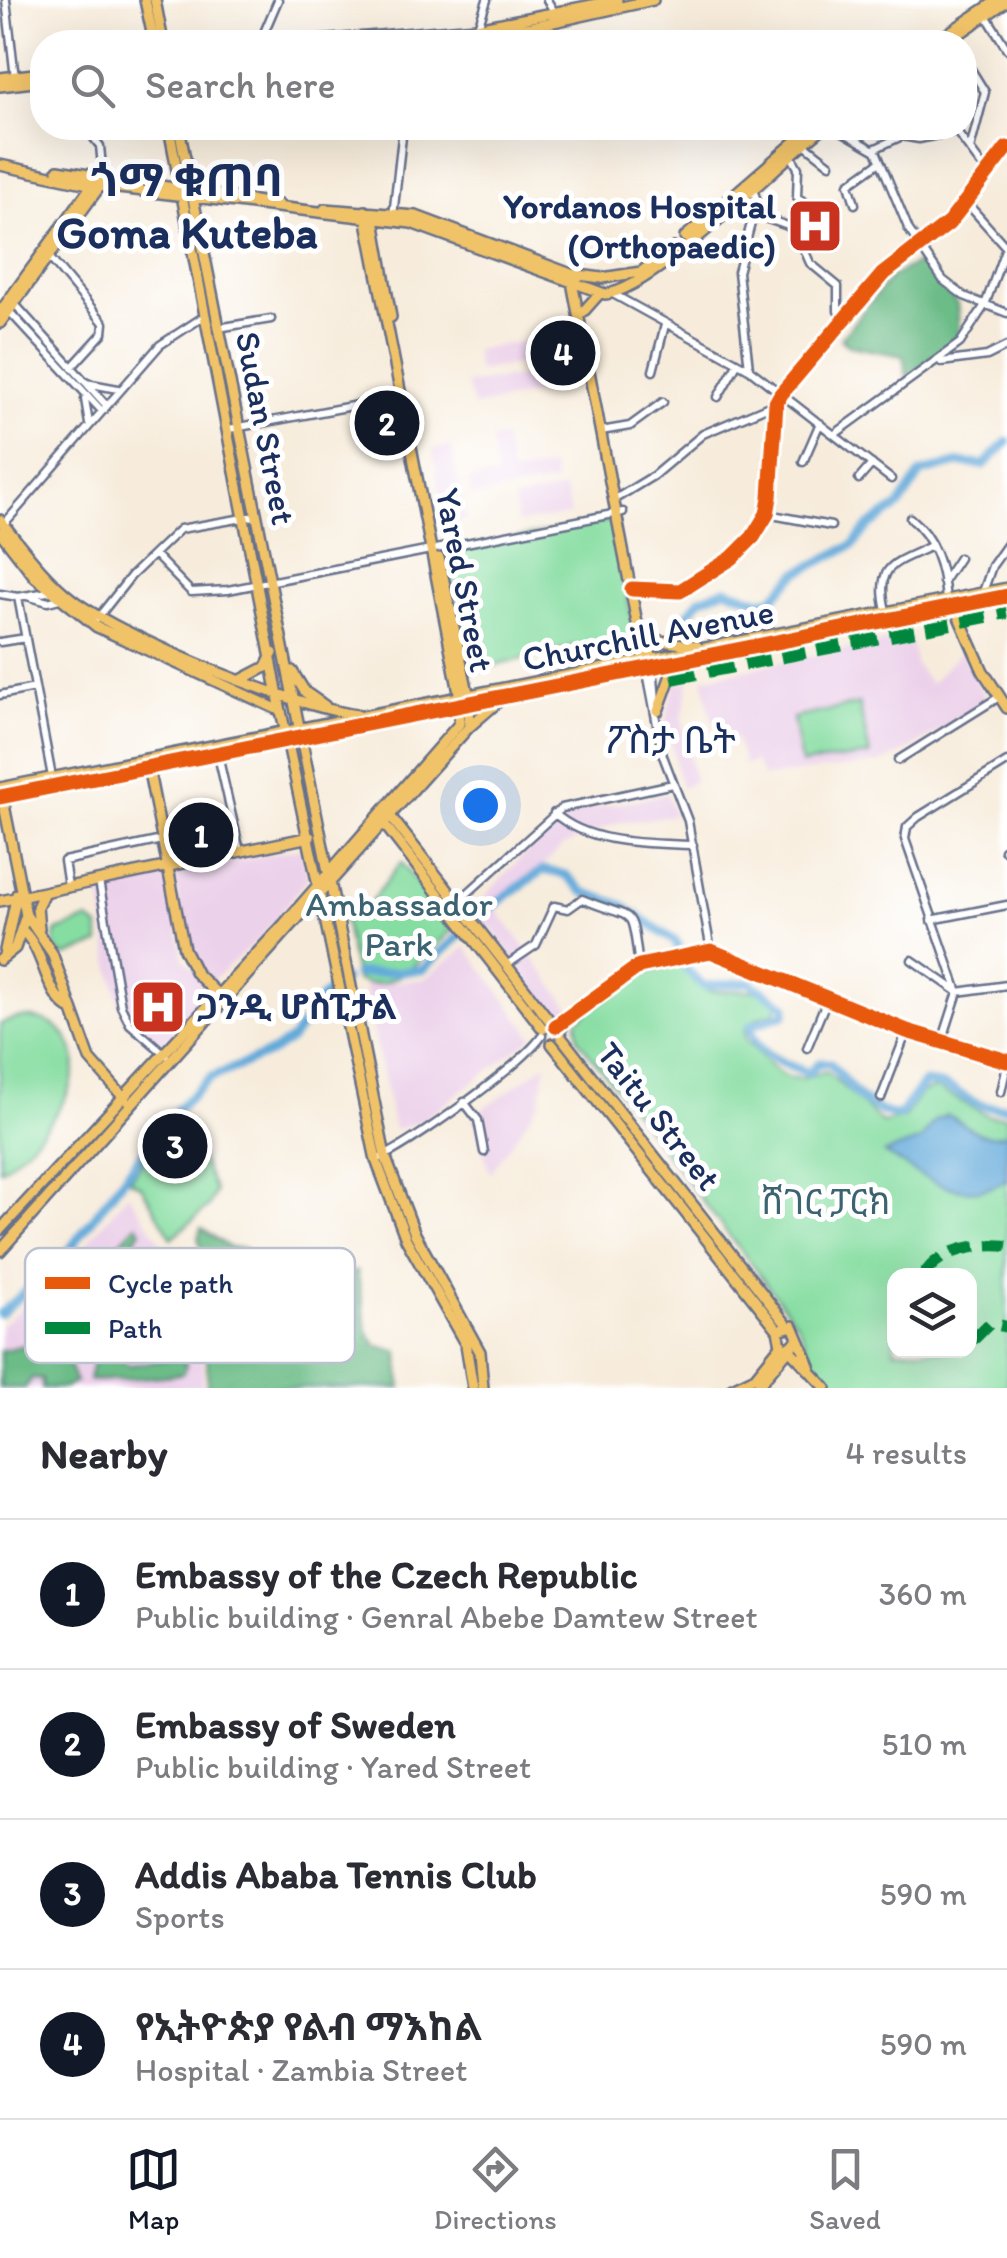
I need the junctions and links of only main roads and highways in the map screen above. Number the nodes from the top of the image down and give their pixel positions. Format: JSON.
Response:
{"nodes":[{"id":1,"x":146,"y":0,"type":"edge"},
{"id":2,"x":155,"y":0,"type":"edge"},
{"id":3,"x":617,"y":0,"type":"edge"},
{"id":4,"x":653,"y":0,"type":"edge"},
{"id":5,"x":998,"y":0,"type":"edge"},
{"id":6,"x":1007,"y":1,"type":"edge"},
{"id":7,"x":604,"y":2,"type":"edge"},
{"id":8,"x":574,"y":5,"type":"edge"},
{"id":9,"x":985,"y":13,"type":"junction"},
{"id":10,"x":152,"y":30,"type":"edge"},
{"id":11,"x":161,"y":30,"type":"edge"},
{"id":12,"x":486,"y":30,"type":"edge"},
{"id":13,"x":489,"y":30,"type":"edge"},
{"id":14,"x":955,"y":30,"type":"edge"},
{"id":15,"x":964,"y":30,"type":"edge"},
{"id":16,"x":0,"y":78,"type":"edge"},
{"id":17,"x":30,"y":79,"type":"edge"},
{"id":18,"x":16,"y":80,"type":"junction"},
{"id":19,"x":0,"y":86,"type":"edge"},
{"id":20,"x":171,"y":140,"type":"edge"},
{"id":21,"x":181,"y":140,"type":"edge"},
{"id":22,"x":794,"y":140,"type":"edge"},
{"id":23,"x":807,"y":140,"type":"edge"},
{"id":24,"x":786,"y":146,"type":"junction"},
{"id":25,"x":0,"y":163,"type":"edge"},
{"id":26,"x":177,"y":168,"type":"junction"},
{"id":27,"x":74,"y":180,"type":"junction"},
{"id":28,"x":98,"y":182,"type":"junction"},
{"id":29,"x":160,"y":186,"type":"junction"},
{"id":30,"x":186,"y":193,"type":"junction"},
{"id":31,"x":206,"y":199,"type":"junction"},
{"id":32,"x":82,"y":202,"type":"junction"},
{"id":33,"x":276,"y":207,"type":"junction"},
{"id":34,"x":194,"y":213,"type":"junction"},
{"id":35,"x":369,"y":215,"type":"junction"},
{"id":36,"x":393,"y":216,"type":"junction"},
{"id":37,"x":195,"y":237,"type":"junction"},
{"id":38,"x":48,"y":256,"type":"junction"},
{"id":39,"x":557,"y":278,"type":"junction"},
{"id":40,"x":636,"y":278,"type":"junction"},
{"id":41,"x":576,"y":281,"type":"junction"},
{"id":42,"x":599,"y":294,"type":"junction"},
{"id":43,"x":576,"y":302,"type":"junction"},
{"id":44,"x":7,"y":305,"type":"edge"},
{"id":45,"x":208,"y":307,"type":"junction"},
{"id":46,"x":583,"y":312,"type":"junction"},
{"id":47,"x":0,"y":324,"type":"edge"},
{"id":48,"x":589,"y":357,"type":"junction"},
{"id":49,"x":232,"y":428,"type":"junction"},
{"id":50,"x":1,"y":526,"type":"edge"},
{"id":51,"x":1007,"y":588,"type":"edge"},
{"id":52,"x":635,"y":589,"type":"junction"},
{"id":53,"x":1007,"y":596,"type":"edge"},
{"id":54,"x":950,"y":603,"type":"junction"},
{"id":55,"x":95,"y":620,"type":"junction"},
{"id":56,"x":646,"y":634,"type":"junction"},
{"id":57,"x":704,"y":648,"type":"junction"},
{"id":58,"x":279,"y":652,"type":"junction"},
{"id":59,"x":180,"y":654,"type":"junction"},
{"id":60,"x":676,"y":661,"type":"junction"},
{"id":61,"x":649,"y":663,"type":"junction"},
{"id":62,"x":176,"y":664,"type":"junction"},
{"id":63,"x":243,"y":679,"type":"junction"},
{"id":64,"x":508,"y":693,"type":"junction"},
{"id":65,"x":280,"y":694,"type":"junction"},
{"id":66,"x":465,"y":698,"type":"junction"},
{"id":67,"x":294,"y":700,"type":"junction"},
{"id":68,"x":657,"y":706,"type":"road end"},
{"id":69,"x":1007,"y":708,"type":"edge"},
{"id":70,"x":281,"y":711,"type":"junction"},
{"id":71,"x":430,"y":711,"type":"junction"},
{"id":72,"x":342,"y":713,"type":"junction"},
{"id":73,"x":364,"y":716,"type":"junction"},
{"id":74,"x":464,"y":726,"type":"junction"},
{"id":75,"x":301,"y":734,"type":"junction"},
{"id":76,"x":451,"y":735,"type":"junction"},
{"id":77,"x":289,"y":737,"type":"junction"},
{"id":78,"x":148,"y":763,"type":"junction"},
{"id":79,"x":1,"y":789,"type":"edge"},
{"id":80,"x":388,"y":821,"type":"junction"},
{"id":81,"x":310,"y":836,"type":"junction"},
{"id":82,"x":322,"y":845,"type":"junction"},
{"id":83,"x":346,"y":852,"type":"junction"},
{"id":84,"x":168,"y":868,"type":"junction"},
{"id":85,"x":327,"y":872,"type":"junction"},
{"id":86,"x":320,"y":881,"type":"junction"},
{"id":87,"x":330,"y":886,"type":"junction"},
{"id":88,"x":44,"y":892,"type":"junction"},
{"id":89,"x":322,"y":896,"type":"junction"},
{"id":90,"x":20,"y":897,"type":"junction"},
{"id":91,"x":0,"y":901,"type":"edge"},
{"id":92,"x":455,"y":906,"type":"junction"},
{"id":93,"x":305,"y":914,"type":"junction"},
{"id":94,"x":26,"y":915,"type":"junction"},
{"id":95,"x":327,"y":924,"type":"junction"},
{"id":96,"x":24,"y":931,"type":"junction"},
{"id":97,"x":39,"y":932,"type":"junction"},
{"id":98,"x":2,"y":958,"type":"edge"},
{"id":99,"x":350,"y":981,"type":"junction"},
{"id":100,"x":338,"y":985,"type":"junction"},
{"id":101,"x":221,"y":998,"type":"junction"},
{"id":102,"x":70,"y":1009,"type":"junction"},
{"id":103,"x":552,"y":1034,"type":"junction"},
{"id":104,"x":127,"y":1100,"type":"junction"},
{"id":105,"x":620,"y":1110,"type":"junction"},
{"id":106,"x":610,"y":1118,"type":"junction"},
{"id":107,"x":631,"y":1124,"type":"junction"},
{"id":108,"x":621,"y":1132,"type":"junction"},
{"id":109,"x":380,"y":1158,"type":"junction"},
{"id":110,"x":664,"y":1164,"type":"junction"},
{"id":111,"x":653,"y":1172,"type":"junction"},
{"id":112,"x":673,"y":1177,"type":"junction"},
{"id":113,"x":664,"y":1185,"type":"junction"},
{"id":114,"x":692,"y":1202,"type":"junction"},
{"id":115,"x":682,"y":1210,"type":"junction"},
{"id":116,"x":702,"y":1215,"type":"junction"},
{"id":117,"x":692,"y":1222,"type":"junction"},
{"id":118,"x":0,"y":1230,"type":"edge"},
{"id":119,"x":0,"y":1250,"type":"edge"},
{"id":120,"x":782,"y":1327,"type":"junction"},
{"id":121,"x":798,"y":1339,"type":"junction"},
{"id":122,"x":784,"y":1346,"type":"junction"},
{"id":123,"x":810,"y":1366,"type":"junction"},
{"id":124,"x":478,"y":1385,"type":"edge"},
{"id":125,"x":732,"y":1388,"type":"edge"},
{"id":126,"x":756,"y":1388,"type":"edge"},
{"id":127,"x":826,"y":1388,"type":"edge"}],
"edges":[{"from":1,"to":10,"type":"main road"},
{"from":2,"to":11,"type":"main road"},
{"from":3,"to":7,"type":"main road"},
{"from":4,"to":13,"type":"main road"},
{"from":5,"to":9,"type":"main road"},
{"from":6,"to":9,"type":"main road"},
{"from":7,"to":8,"type":"main road"},
{"from":8,"to":12,"type":"main road"},
{"from":9,"to":14,"type":"main road"},
{"from":9,"to":15,"type":"main road"},
{"from":16,"to":18,"type":"main road"},
{"from":17,"to":18,"type":"main road"},
{"from":18,"to":19,"type":"main road"},
{"from":20,"to":26,"type":"main road","name":"Sudan Street"},
{"from":21,"to":30,"type":"main road","name":"Sudan Street"},
{"from":22,"to":24,"type":"main road"},
{"from":23,"to":24,"type":"main road"},
{"from":24,"to":40,"type":"main road"},
{"from":25,"to":27,"type":"main road"},
{"from":25,"to":28,"type":"main road"},
{"from":26,"to":29,"type":"main road"},
{"from":26,"to":30,"type":"main road","name":"Sudan Street"},
{"from":27,"to":28,"type":"main road"},
{"from":27,"to":32,"type":"main road"},
{"from":28,"to":29,"type":"main road"},
{"from":28,"to":30,"type":"main road"},
{"from":28,"to":32,"type":"main road"},
{"from":28,"to":38,"type":"main road"},
{"from":29,"to":30,"type":"main road"},
{"from":30,"to":31,"type":"main road"},
{"from":30,"to":33,"type":"main road"},
{"from":30,"to":34,"type":"main road","name":"Sudan Street"},
{"from":30,"to":37,"type":"main road","name":"Sudan Street"},
{"from":31,"to":33,"type":"main road"},
{"from":31,"to":34,"type":"main road"},
{"from":32,"to":38,"type":"main road"},
{"from":33,"to":35,"type":"main road"},
{"from":34,"to":37,"type":"main road","name":"Sudan Street"},
{"from":35,"to":36,"type":"main road"},
{"from":35,"to":66,"type":"main road","name":"Yared Street"},
{"from":36,"to":39,"type":"main road"},
{"from":36,"to":41,"type":"main road"},
{"from":37,"to":45,"type":"main road","name":"Sudan Street"},
{"from":38,"to":44,"type":"main road"},
{"from":39,"to":41,"type":"main road"},
{"from":39,"to":43,"type":"main road"},
{"from":40,"to":41,"type":"main road"},
{"from":40,"to":42,"type":"main road"},
{"from":41,"to":42,"type":"main road"},
{"from":41,"to":43,"type":"main road"},
{"from":41,"to":46,"type":"main road"},
{"from":42,"to":46,"type":"main road"},
{"from":43,"to":48,"type":"main road"},
{"from":44,"to":47,"type":"main road"},
{"from":45,"to":49,"type":"main road","name":"Sudan Street"},
{"from":45,"to":49,"type":"main road","name":"Sudan Street"},
{"from":46,"to":48,"type":"main road"},
{"from":48,"to":52,"type":"main road"},
{"from":49,"to":58,"type":"main road","name":"Sudan Street"},
{"from":50,"to":55,"type":"main road"},
{"from":51,"to":54,"type":"main road","name":"Churchill Avenue"},
{"from":52,"to":56,"type":"main road"},
{"from":52,"to":61,"type":"main road"},
{"from":53,"to":54,"type":"main road","name":"Churchill Avenue"},
{"from":54,"to":57,"type":"main road","name":"Churchill Avenue"},
{"from":54,"to":60,"type":"main road","name":"Churchill Avenue"},
{"from":54,"to":69,"type":"main road"},
{"from":55,"to":59,"type":"main road"},
{"from":55,"to":62,"type":"main road"},
{"from":56,"to":57,"type":"main road"},
{"from":56,"to":61,"type":"main road"},
{"from":57,"to":61,"type":"main road","name":"Churchill Avenue"},
{"from":58,"to":63,"type":"main road"},
{"from":58,"to":65,"type":"main road","name":"Sudan Street"},
{"from":58,"to":67,"type":"main road","name":"Sudan Street"},
{"from":58,"to":72,"type":"main road"},
{"from":59,"to":62,"type":"main road"},
{"from":59,"to":63,"type":"main road"},
{"from":60,"to":61,"type":"main road","name":"Churchill Avenue"},
{"from":60,"to":68,"type":"main road"},
{"from":61,"to":64,"type":"main road","name":"Churchill Avenue"},
{"from":61,"to":66,"type":"main road","name":"Churchill Avenue"},
{"from":62,"to":70,"type":"main road"},
{"from":63,"to":65,"type":"main road"},
{"from":64,"to":66,"type":"main road","name":"Churchill Avenue"},
{"from":64,"to":74,"type":"main road"},
{"from":65,"to":67,"type":"main road"},
{"from":65,"to":70,"type":"main road","name":"Sudan Street"},
{"from":66,"to":71,"type":"main road","name":"Churchill Avenue"},
{"from":66,"to":73,"type":"main road","name":"Churchill Avenue"},
{"from":66,"to":74,"type":"main road","name":"Yared Street"},
{"from":67,"to":72,"type":"main road"},
{"from":67,"to":75,"type":"main road","name":"Sudan Street"},
{"from":70,"to":77,"type":"main road","name":"Sudan Street"},
{"from":71,"to":75,"type":"main road","name":"Churchill Avenue"},
{"from":71,"to":76,"type":"main road"},
{"from":72,"to":73,"type":"main road"},
{"from":73,"to":75,"type":"main road","name":"Churchill Avenue"},
{"from":74,"to":76,"type":"main road"},
{"from":74,"to":80,"type":"main road"},
{"from":75,"to":77,"type":"main road"},
{"from":75,"to":82,"type":"main road","name":"Sudan Street"},
{"from":76,"to":83,"type":"main road"},
{"from":77,"to":78,"type":"main road"},
{"from":77,"to":81,"type":"main road","name":"Sudan Street"},
{"from":78,"to":79,"type":"main road"},
{"from":78,"to":84,"type":"main road"},
{"from":79,"to":90,"type":"main road"},
{"from":80,"to":87,"type":"main road"},
{"from":80,"to":92,"type":"main road","name":"Taitu Street"},
{"from":81,"to":84,"type":"main road"},
{"from":81,"to":86,"type":"main road","name":"Sudan Street"},
{"from":82,"to":83,"type":"main road"},
{"from":82,"to":85,"type":"main road","name":"Sudan Street"},
{"from":83,"to":85,"type":"main road"},
{"from":84,"to":88,"type":"main road"},
{"from":84,"to":101,"type":"main road"},
{"from":85,"to":86,"type":"main road"},
{"from":85,"to":87,"type":"main road","name":"Sudan Street"},
{"from":86,"to":89,"type":"main road","name":"Sudan Street"},
{"from":86,"to":101,"type":"main road"},
{"from":87,"to":89,"type":"main road"},
{"from":87,"to":99,"type":"main road","name":"Sudan Street"},
{"from":88,"to":90,"type":"main road"},
{"from":88,"to":97,"type":"main road"},
{"from":89,"to":93,"type":"main road"},
{"from":89,"to":95,"type":"main road","name":"Sudan Street"},
{"from":90,"to":91,"type":"main road"},
{"from":90,"to":94,"type":"main road"},
{"from":90,"to":98,"type":"main road"},
{"from":92,"to":103,"type":"main road","name":"Taitu Street"},
{"from":92,"to":103,"type":"main road","name":"Taitu Street"},
{"from":93,"to":95,"type":"main road"},
{"from":93,"to":101,"type":"main road"},
{"from":94,"to":96,"type":"main road"},
{"from":94,"to":97,"type":"main road"},
{"from":95,"to":100,"type":"main road","name":"Sudan Street"},
{"from":96,"to":98,"type":"main road"},
{"from":96,"to":102,"type":"main road"},
{"from":97,"to":102,"type":"main road"},
{"from":99,"to":100,"type":"main road"},
{"from":99,"to":109,"type":"main road","name":"Sudan Street"},
{"from":100,"to":109,"type":"main road","name":"Sudan Street"},
{"from":101,"to":104,"type":"main road"},
{"from":102,"to":104,"type":"main road"},
{"from":103,"to":105,"type":"main road","name":"Taitu Street"},
{"from":103,"to":106,"type":"main road","name":"Taitu Street"},
{"from":104,"to":118,"type":"main road"},
{"from":104,"to":119,"type":"main road"},
{"from":105,"to":106,"type":"main road"},
{"from":105,"to":107,"type":"main road","name":"Taitu Street"},
{"from":106,"to":108,"type":"main road","name":"Taitu Street"},
{"from":107,"to":108,"type":"main road"},
{"from":107,"to":110,"type":"main road","name":"Taitu Street"},
{"from":108,"to":111,"type":"main road","name":"Taitu Street"},
{"from":109,"to":124,"type":"main road"},
{"from":110,"to":111,"type":"main road"},
{"from":110,"to":112,"type":"main road","name":"Taitu Street"},
{"from":111,"to":113,"type":"main road","name":"Taitu Street"},
{"from":112,"to":113,"type":"main road"},
{"from":112,"to":114,"type":"main road","name":"Taitu Street"},
{"from":113,"to":115,"type":"main road","name":"Taitu Street"},
{"from":114,"to":115,"type":"main road"},
{"from":114,"to":116,"type":"main road","name":"Taitu Street"},
{"from":115,"to":117,"type":"main road","name":"Taitu Street"},
{"from":116,"to":117,"type":"main road"},
{"from":116,"to":120,"type":"main road","name":"Taitu Street"},
{"from":117,"to":120,"type":"main road","name":"Taitu Street"},
{"from":120,"to":121,"type":"main road"},
{"from":120,"to":122,"type":"main road"},
{"from":121,"to":122,"type":"main road"},
{"from":121,"to":123,"type":"main road"},
{"from":122,"to":123,"type":"main road"},
{"from":122,"to":125,"type":"main road"},
{"from":122,"to":126,"type":"main road"},
{"from":123,"to":127,"type":"main road"}]}
